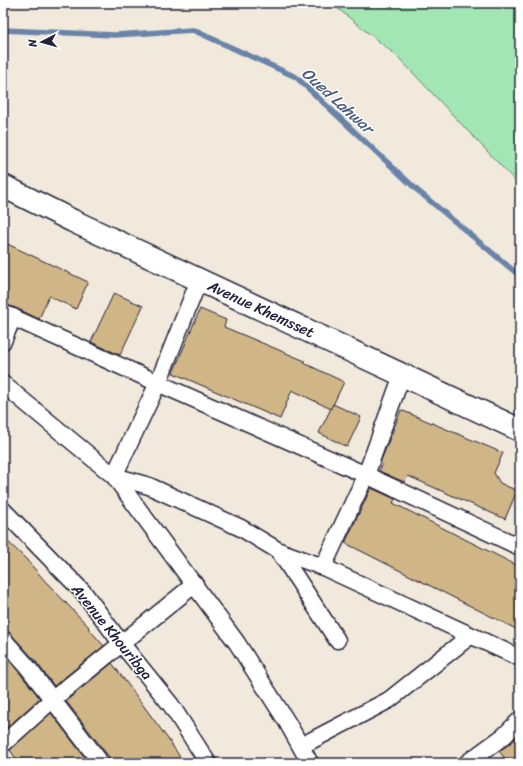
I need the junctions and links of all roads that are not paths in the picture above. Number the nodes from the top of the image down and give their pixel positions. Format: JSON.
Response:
{"nodes":[{"id":1,"x":3,"y":186,"type":"edge"},
{"id":2,"x":199,"y":280,"type":"junction"},
{"id":3,"x":8,"y":315,"type":"edge"},
{"id":4,"x":3,"y":341,"type":"edge"},
{"id":5,"x":402,"y":375,"type":"junction"},
{"id":6,"x":158,"y":383,"type":"junction"},
{"id":7,"x":3,"y":384,"type":"edge"},
{"id":8,"x":520,"y":430,"type":"edge"},
{"id":9,"x":366,"y":475,"type":"junction"},
{"id":10,"x":114,"y":476,"type":"junction"},
{"id":11,"x":3,"y":510,"type":"edge"},
{"id":12,"x":520,"y":547,"type":"edge"},
{"id":13,"x":279,"y":551,"type":"junction"},
{"id":14,"x":323,"y":567,"type":"junction"},
{"id":15,"x":195,"y":584,"type":"junction"},
{"id":16,"x":470,"y":636,"type":"junction"},
{"id":17,"x":3,"y":639,"type":"edge"},
{"id":18,"x":337,"y":640,"type":"dead end"},
{"id":19,"x":121,"y":643,"type":"junction"},
{"id":20,"x":520,"y":658,"type":"edge"},
{"id":21,"x":53,"y":699,"type":"junction"},
{"id":22,"x":520,"y":720,"type":"edge"},
{"id":23,"x":3,"y":744,"type":"edge"},
{"id":24,"x":301,"y":746,"type":"junction"},
{"id":25,"x":101,"y":763,"type":"edge"},
{"id":26,"x":208,"y":763,"type":"edge"},
{"id":27,"x":310,"y":763,"type":"edge"},
{"id":28,"x":468,"y":763,"type":"edge"}],
"edges":[{"from":1,"to":2,"type":"street","name":"Avenue Khemsset"},
{"from":2,"to":5,"type":"street","name":"Avenue Khemsset"},
{"from":2,"to":6,"type":"street"},
{"from":3,"to":4,"type":"street"},
{"from":3,"to":6,"type":"street"},
{"from":5,"to":8,"type":"street","name":"Avenue Khemsset"},
{"from":5,"to":9,"type":"street"},
{"from":6,"to":9,"type":"street"},
{"from":6,"to":10,"type":"street"},
{"from":7,"to":10,"type":"street"},
{"from":9,"to":12,"type":"street"},
{"from":9,"to":14,"type":"street"},
{"from":10,"to":13,"type":"street"},
{"from":10,"to":15,"type":"street"},
{"from":11,"to":19,"type":"street","name":"Avenue Khouribga"},
{"from":13,"to":14,"type":"street"},
{"from":13,"to":18,"type":"street"},
{"from":14,"to":16,"type":"street"},
{"from":15,"to":19,"type":"street"},
{"from":15,"to":24,"type":"street"},
{"from":16,"to":20,"type":"street"},
{"from":16,"to":24,"type":"street"},
{"from":17,"to":21,"type":"street"},
{"from":19,"to":21,"type":"street"},
{"from":19,"to":26,"type":"street","name":"Avenue Khouribga"},
{"from":21,"to":23,"type":"street"},
{"from":21,"to":25,"type":"street"},
{"from":22,"to":28,"type":"street"},
{"from":24,"to":27,"type":"street"}]}
